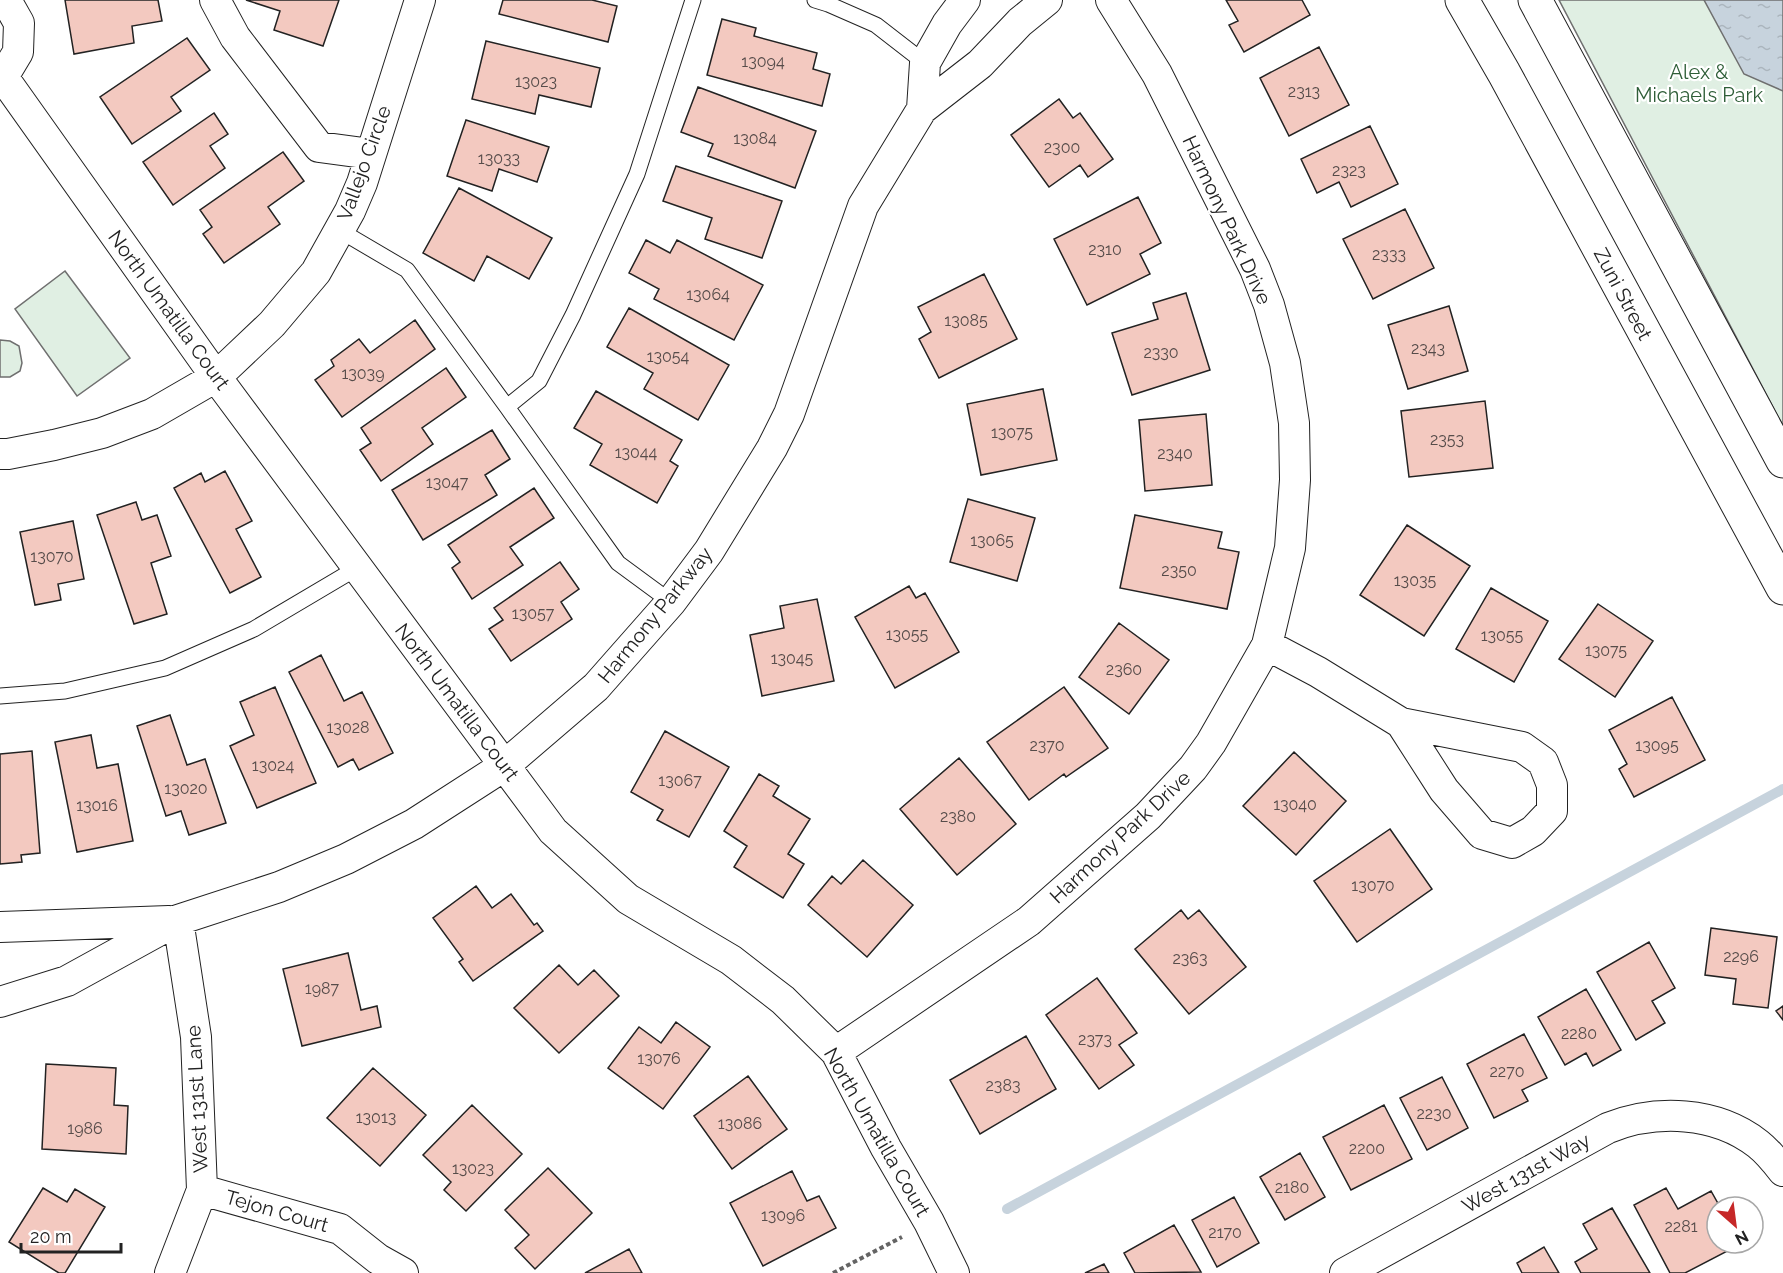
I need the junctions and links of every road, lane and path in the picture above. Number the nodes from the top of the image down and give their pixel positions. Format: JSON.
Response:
{"nodes":[{"id":1,"x":6,"y":0,"type":"edge"},
{"id":2,"x":215,"y":0,"type":"edge"},
{"id":3,"x":420,"y":0,"type":"edge"},
{"id":4,"x":693,"y":0,"type":"edge"},
{"id":5,"x":815,"y":0,"type":"edge"},
{"id":6,"x":965,"y":0,"type":"edge"},
{"id":7,"x":1047,"y":0,"type":"edge"},
{"id":8,"x":1111,"y":0,"type":"edge"},
{"id":9,"x":1462,"y":0,"type":"edge"},
{"id":10,"x":1535,"y":0,"type":"edge"},
{"id":11,"x":925,"y":63,"type":"junction"},
{"id":12,"x":1,"y":78,"type":"edge"},
{"id":13,"x":922,"y":109,"type":"junction"},
{"id":14,"x":371,"y":154,"type":"junction"},
{"id":15,"x":339,"y":230,"type":"junction"},
{"id":16,"x":216,"y":377,"type":"junction"},
{"id":17,"x":507,"y":407,"type":"junction"},
{"id":18,"x":0,"y":454,"type":"edge"},
{"id":19,"x":1783,"y":460,"type":"edge"},
{"id":20,"x":357,"y":568,"type":"junction"},
{"id":21,"x":1783,"y":588,"type":"edge"},
{"id":22,"x":671,"y":602,"type":"junction"},
{"id":23,"x":1267,"y":645,"type":"junction"},
{"id":24,"x":0,"y":696,"type":"edge"},
{"id":25,"x":1401,"y":723,"type":"junction"},
{"id":26,"x":504,"y":766,"type":"junction"},
{"id":27,"x":178,"y":920,"type":"junction"},
{"id":28,"x":0,"y":927,"type":"edge"},
{"id":29,"x":0,"y":1002,"type":"edge"},
{"id":30,"x":836,"y":1052,"type":"junction"},
{"id":31,"x":1783,"y":1171,"type":"edge"},
{"id":32,"x":202,"y":1190,"type":"junction"},
{"id":33,"x":929,"y":1222,"type":"junction"},
{"id":34,"x":388,"y":1268,"type":"edge"},
{"id":35,"x":170,"y":1273,"type":"edge"},
{"id":36,"x":833,"y":1273,"type":"edge"},
{"id":37,"x":954,"y":1273,"type":"edge"},
{"id":38,"x":1345,"y":1273,"type":"edge"}],
"edges":[{"from":1,"to":12,"type":"street"},
{"from":2,"to":14,"type":"street"},
{"from":3,"to":14,"type":"street","name":"Vallejo Circle"},
{"from":4,"to":17,"type":"lane"},
{"from":5,"to":11,"type":"lane"},
{"from":6,"to":11,"type":"street","name":"Harmony Parkway"},
{"from":7,"to":13,"type":"street","name":"Harmony Parkway"},
{"from":8,"to":23,"type":"street","name":"Harmony Park Drive"},
{"from":9,"to":21,"type":"main road","name":"Zuni Street"},
{"from":10,"to":19,"type":"main road"},
{"from":11,"to":13,"type":"street","name":"Harmony Parkway"},
{"from":12,"to":16,"type":"street","name":"North Umatilla Court"},
{"from":13,"to":22,"type":"street","name":"Harmony Parkway"},
{"from":14,"to":15,"type":"street","name":"Vallejo Circle"},
{"from":15,"to":16,"type":"street","name":"Vallejo Circle"},
{"from":15,"to":17,"type":"lane"},
{"from":16,"to":18,"type":"street","name":"Vallejo Circle"},
{"from":16,"to":20,"type":"street","name":"North Umatilla Court"},
{"from":17,"to":22,"type":"lane"},
{"from":20,"to":24,"type":"lane"},
{"from":20,"to":26,"type":"street","name":"North Umatilla Court"},
{"from":22,"to":26,"type":"street","name":"Harmony Parkway"},
{"from":23,"to":25,"type":"street"},
{"from":23,"to":30,"type":"street","name":"Harmony Park Drive"},
{"from":25,"to":25,"type":"street"},
{"from":26,"to":27,"type":"street","name":"Harmony Parkway"},
{"from":26,"to":30,"type":"street","name":"North Umatilla Court"},
{"from":27,"to":28,"type":"street","name":"Harmony Parkway"},
{"from":27,"to":29,"type":"street","name":"Harmony Parkway"},
{"from":27,"to":32,"type":"street","name":"West 131st Lane"},
{"from":30,"to":33,"type":"street","name":"North Umatilla Court"},
{"from":31,"to":38,"type":"street","name":"West 131st Way"},
{"from":32,"to":34,"type":"street","name":"Tejon Court"},
{"from":32,"to":35,"type":"street","name":"West 131st Lane"},
{"from":33,"to":36,"type":"path"},
{"from":33,"to":37,"type":"street","name":"North Umatilla Court"}]}
